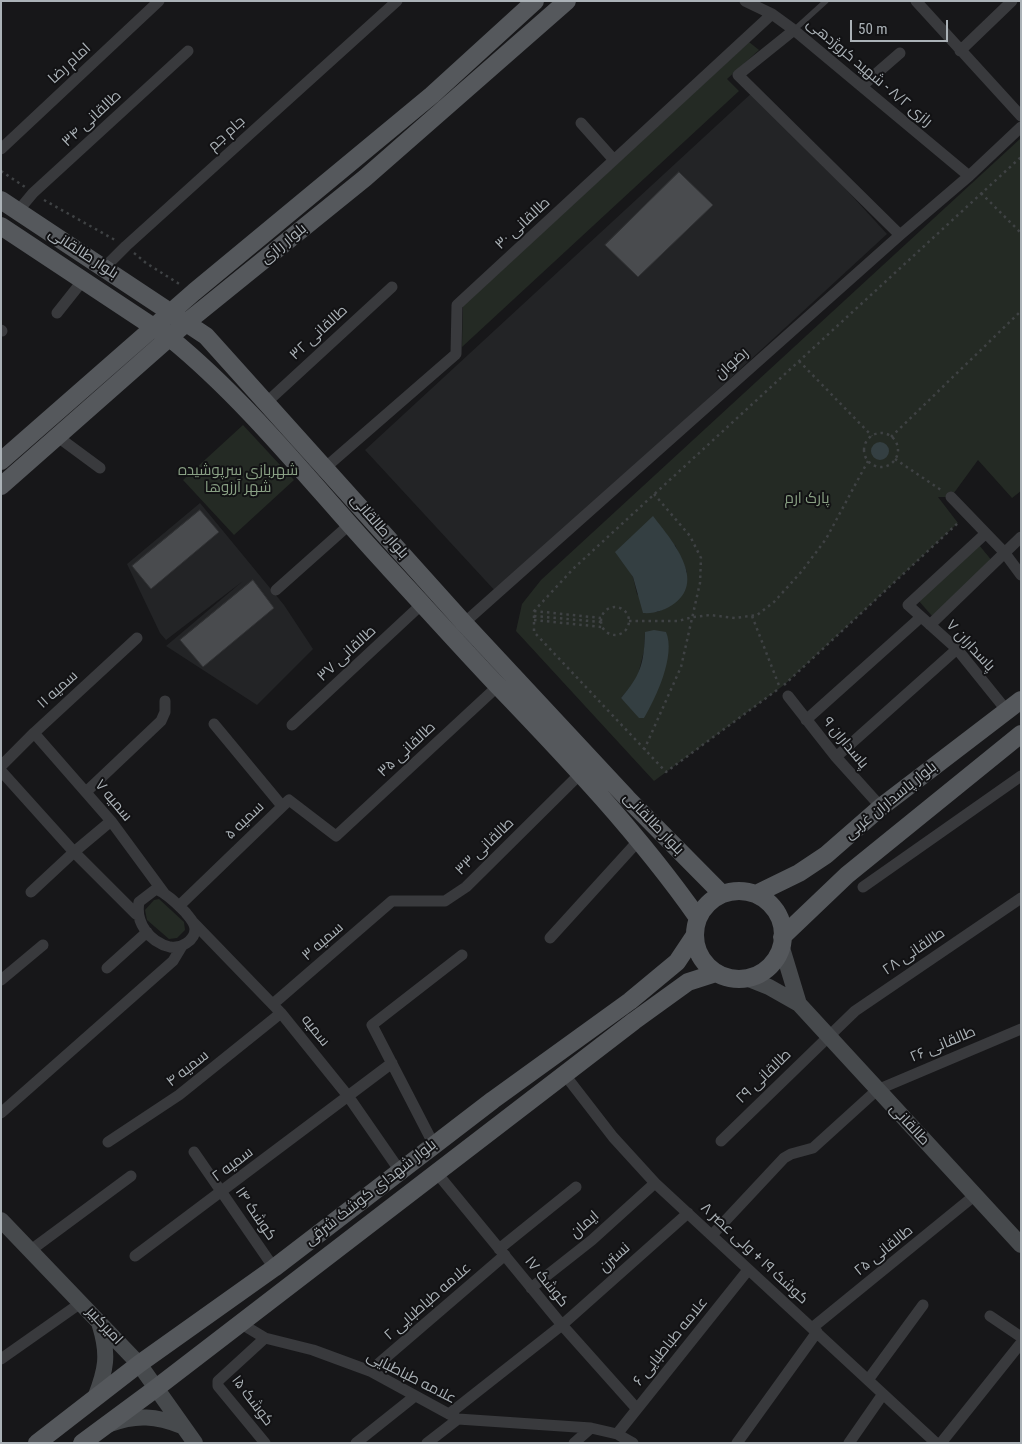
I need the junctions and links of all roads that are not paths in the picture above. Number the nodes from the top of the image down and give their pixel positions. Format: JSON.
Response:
{"nodes":[{"id":1,"x":159,"y":1,"type":"edge"},
{"id":2,"x":397,"y":1,"type":"edge"},
{"id":3,"x":535,"y":1,"type":"edge"},
{"id":4,"x":567,"y":1,"type":"edge"},
{"id":5,"x":745,"y":1,"type":"edge"},
{"id":6,"x":826,"y":1,"type":"edge"},
{"id":7,"x":916,"y":1,"type":"edge"},
{"id":8,"x":1012,"y":1,"type":"edge"},
{"id":9,"x":772,"y":14,"type":"junction"},
{"id":10,"x":794,"y":30,"type":"junction"},
{"id":11,"x":188,"y":51,"type":"dead end"},
{"id":12,"x":960,"y":51,"type":"junction"},
{"id":13,"x":900,"y":53,"type":"dead end"},
{"id":14,"x":862,"y":86,"type":"junction"},
{"id":15,"x":432,"y":95,"type":"junction"},
{"id":16,"x":444,"y":108,"type":"junction"},
{"id":17,"x":1021,"y":116,"type":"edge"},
{"id":18,"x":581,"y":123,"type":"dead end"},
{"id":19,"x":1021,"y":127,"type":"edge"},
{"id":20,"x":1,"y":149,"type":"edge"},
{"id":21,"x":614,"y":160,"type":"junction"},
{"id":22,"x":969,"y":176,"type":"junction"},
{"id":23,"x":1,"y":200,"type":"edge"},
{"id":24,"x":18,"y":211,"type":"junction"},
{"id":25,"x":1,"y":226,"type":"edge"},
{"id":26,"x":900,"y":235,"type":"junction"},
{"id":27,"x":104,"y":268,"type":"junction"},
{"id":28,"x":84,"y":279,"type":"junction"},
{"id":29,"x":392,"y":287,"type":"dead end"},
{"id":30,"x":171,"y":312,"type":"junction"},
{"id":31,"x":57,"y":313,"type":"dead end"},
{"id":32,"x":187,"y":322,"type":"junction"},
{"id":33,"x":153,"y":327,"type":"junction"},
{"id":34,"x":170,"y":338,"type":"junction"},
{"id":35,"x":267,"y":402,"type":"junction"},
{"id":36,"x":58,"y":437,"type":"junction"},
{"id":37,"x":1,"y":461,"type":"edge"},
{"id":38,"x":326,"y":467,"type":"junction"},
{"id":39,"x":100,"y":468,"type":"dead end"},
{"id":40,"x":1,"y":486,"type":"edge"},
{"id":41,"x":951,"y":497,"type":"road end"},
{"id":42,"x":349,"y":525,"type":"junction"},
{"id":43,"x":985,"y":534,"type":"junction"},
{"id":44,"x":1021,"y":537,"type":"edge"},
{"id":45,"x":1004,"y":552,"type":"junction"},
{"id":46,"x":1021,"y":575,"type":"edge"},
{"id":47,"x":276,"y":590,"type":"dead end"},
{"id":48,"x":422,"y":604,"type":"junction"},
{"id":49,"x":925,"y":621,"type":"junction"},
{"id":50,"x":464,"y":623,"type":"junction"},
{"id":51,"x":137,"y":638,"type":"dead end"},
{"id":52,"x":957,"y":649,"type":"junction"},
{"id":53,"x":498,"y":686,"type":"junction"},
{"id":54,"x":784,"y":692,"type":"road end"},
{"id":55,"x":1021,"y":700,"type":"edge"},
{"id":56,"x":165,"y":701,"type":"dead end"},
{"id":57,"x":1007,"y":711,"type":"junction"},
{"id":58,"x":806,"y":720,"type":"junction"},
{"id":59,"x":214,"y":724,"type":"dead end"},
{"id":60,"x":292,"y":725,"type":"dead end"},
{"id":61,"x":34,"y":733,"type":"junction"},
{"id":62,"x":1016,"y":741,"type":"edge"},
{"id":63,"x":836,"y":757,"type":"junction"},
{"id":64,"x":1,"y":766,"type":"edge"},
{"id":65,"x":1,"y":771,"type":"edge"},
{"id":66,"x":581,"y":773,"type":"junction"},
{"id":67,"x":1021,"y":776,"type":"edge"},
{"id":68,"x":86,"y":792,"type":"junction"},
{"id":69,"x":282,"y":806,"type":"junction"},
{"id":70,"x":881,"y":807,"type":"junction"},
{"id":71,"x":112,"y":821,"type":"junction"},
{"id":72,"x":336,"y":836,"type":"joint"},
{"id":73,"x":640,"y":839,"type":"junction"},
{"id":74,"x":74,"y":852,"type":"junction"},
{"id":75,"x":863,"y":887,"type":"dead end"},
{"id":76,"x":31,"y":892,"type":"dead end"},
{"id":77,"x":164,"y":893,"type":"junction"},
{"id":78,"x":722,"y":894,"type":"junction"},
{"id":79,"x":756,"y":894,"type":"junction"},
{"id":80,"x":1021,"y":898,"type":"edge"},
{"id":81,"x":392,"y":901,"type":"joint"},
{"id":82,"x":178,"y":906,"type":"junction"},
{"id":83,"x":136,"y":914,"type":"junction"},
{"id":84,"x":192,"y":921,"type":"junction"},
{"id":85,"x":697,"y":926,"type":"junction"},
{"id":86,"x":147,"y":932,"type":"junction"},
{"id":87,"x":550,"y":938,"type":"dead end"},
{"id":88,"x":782,"y":943,"type":"junction"},
{"id":89,"x":43,"y":945,"type":"dead end"},
{"id":90,"x":182,"y":946,"type":"junction"},
{"id":91,"x":462,"y":955,"type":"dead end"},
{"id":92,"x":107,"y":968,"type":"dead end"},
{"id":93,"x":716,"y":973,"type":"junction"},
{"id":94,"x":749,"y":978,"type":"junction"},
{"id":95,"x":1,"y":980,"type":"edge"},
{"id":96,"x":273,"y":1004,"type":"junction"},
{"id":97,"x":799,"y":1004,"type":"junction"},
{"id":98,"x":282,"y":1014,"type":"junction"},
{"id":99,"x":1021,"y":1029,"type":"edge"},
{"id":100,"x":828,"y":1036,"type":"junction"},
{"id":101,"x":392,"y":1063,"type":"junction"},
{"id":102,"x":565,"y":1075,"type":"junction"},
{"id":103,"x":877,"y":1090,"type":"junction"},
{"id":104,"x":348,"y":1096,"type":"junction"},
{"id":105,"x":493,"y":1100,"type":"junction"},
{"id":106,"x":1,"y":1113,"type":"edge"},
{"id":107,"x":506,"y":1119,"type":"junction"},
{"id":108,"x":721,"y":1140,"type":"dead end"},
{"id":109,"x":108,"y":1142,"type":"dead end"},
{"id":110,"x":434,"y":1145,"type":"junction"},
{"id":111,"x":194,"y":1152,"type":"dead end"},
{"id":112,"x":400,"y":1171,"type":"junction"},
{"id":113,"x":436,"y":1172,"type":"junction"},
{"id":114,"x":131,"y":1176,"type":"dead end"},
{"id":115,"x":655,"y":1182,"type":"junction"},
{"id":116,"x":576,"y":1187,"type":"dead end"},
{"id":117,"x":222,"y":1192,"type":"junction"},
{"id":118,"x":974,"y":1196,"type":"junction"},
{"id":119,"x":688,"y":1213,"type":"junction"},
{"id":120,"x":4,"y":1227,"type":"edge"},
{"id":121,"x":712,"y":1235,"type":"junction"},
{"id":122,"x":1021,"y":1245,"type":"edge"},
{"id":123,"x":30,"y":1250,"type":"junction"},
{"id":124,"x":502,"y":1252,"type":"junction"},
{"id":125,"x":135,"y":1256,"type":"dead end"},
{"id":126,"x":274,"y":1268,"type":"junction"},
{"id":127,"x":748,"y":1270,"type":"junction"},
{"id":128,"x":531,"y":1288,"type":"junction"},
{"id":129,"x":82,"y":1302,"type":"junction"},
{"id":130,"x":923,"y":1305,"type":"dead end"},
{"id":131,"x":990,"y":1316,"type":"dead end"},
{"id":132,"x":97,"y":1319,"type":"junction"},
{"id":133,"x":240,"y":1322,"type":"junction"},
{"id":134,"x":562,"y":1325,"type":"junction"},
{"id":135,"x":814,"y":1330,"type":"junction"},
{"id":136,"x":1021,"y":1337,"type":"edge"},
{"id":137,"x":265,"y":1338,"type":"junction"},
{"id":138,"x":1021,"y":1343,"type":"edge"},
{"id":139,"x":1,"y":1359,"type":"edge"},
{"id":140,"x":139,"y":1364,"type":"junction"},
{"id":141,"x":370,"y":1372,"type":"junction"},
{"id":142,"x":868,"y":1380,"type":"junction"},
{"id":143,"x":156,"y":1389,"type":"junction"},
{"id":144,"x":883,"y":1394,"type":"junction"},
{"id":145,"x":415,"y":1396,"type":"junction"},
{"id":146,"x":95,"y":1398,"type":"junction"},
{"id":147,"x":637,"y":1409,"type":"junction"},
{"id":148,"x":454,"y":1417,"type":"junction"},
{"id":149,"x":106,"y":1426,"type":"junction"},
{"id":150,"x":182,"y":1426,"type":"junction"},
{"id":151,"x":591,"y":1428,"type":"junction"},
{"id":152,"x":617,"y":1434,"type":"junction"},
{"id":153,"x":37,"y":1443,"type":"edge"},
{"id":154,"x":82,"y":1443,"type":"edge"},
{"id":155,"x":195,"y":1443,"type":"edge"},
{"id":156,"x":265,"y":1443,"type":"edge"},
{"id":157,"x":356,"y":1443,"type":"edge"},
{"id":158,"x":427,"y":1443,"type":"edge"},
{"id":159,"x":574,"y":1443,"type":"edge"},
{"id":160,"x":633,"y":1443,"type":"edge"},
{"id":161,"x":737,"y":1443,"type":"edge"},
{"id":162,"x":849,"y":1443,"type":"edge"},
{"id":163,"x":936,"y":1443,"type":"edge"},
{"id":164,"x":941,"y":1443,"type":"edge"}],
"edges":[{"from":1,"to":20,"type":"street","name":"امام رضا"},
{"from":2,"to":27,"type":"street","name":"جام جم"},
{"from":3,"to":15,"type":"main road","name":"بلوار رازی"},
{"from":4,"to":16,"type":"main road","name":"بلوار رازی"},
{"from":5,"to":9,"type":"street","name":"رازی ۸/۲ - شهید کروژدهی"},
{"from":6,"to":10,"type":"lane"},
{"from":7,"to":12,"type":"street"},
{"from":8,"to":12,"type":"street"},
{"from":9,"to":10,"type":"street","name":"رازی ۸/۲ - شهید کروژدهی"},
{"from":9,"to":21,"type":"street","name":"طالقانی ۳۰"},
{"from":10,"to":14,"type":"street","name":"رازی ۸/۲ - شهید کروژدهی"},
{"from":10,"to":26,"type":"street"},
{"from":11,"to":24,"type":"street","name":"طالقانی ۳۴"},
{"from":12,"to":17,"type":"street"},
{"from":13,"to":14,"type":"street"},
{"from":14,"to":22,"type":"street","name":"رازی ۸/۲ - شهید کروژدهی"},
{"from":15,"to":16,"type":"main road"},
{"from":15,"to":30,"type":"main road","name":"بلوار رازی"},
{"from":16,"to":32,"type":"main road","name":"بلوار رازی"},
{"from":18,"to":21,"type":"street"},
{"from":19,"to":22,"type":"street","name":"رضوان"},
{"from":21,"to":38,"type":"street","name":"طالقانی ۳۰"},
{"from":22,"to":26,"type":"street","name":"رضوان"},
{"from":23,"to":24,"type":"main road","name":"بلوار طالقانی"},
{"from":24,"to":27,"type":"main road","name":"بلوار طالقانی"},
{"from":25,"to":28,"type":"main road","name":"بلوار طالقانی"},
{"from":26,"to":50,"type":"street","name":"رضوان"},
{"from":27,"to":30,"type":"main road","name":"بلوار طالقانی"},
{"from":28,"to":31,"type":"street"},
{"from":28,"to":33,"type":"main road","name":"بلوار طالقانی"},
{"from":29,"to":35,"type":"street","name":"طالقانی ۳۲"},
{"from":30,"to":32,"type":"main road","name":"بلوار طالقانی"},
{"from":30,"to":33,"type":"main road","name":"بلوار رازی"},
{"from":32,"to":34,"type":"main road","name":"بلوار رازی"},
{"from":32,"to":35,"type":"main road","name":"بلوار طالقانی"},
{"from":33,"to":34,"type":"main road","name":"بلوار طالقانی"},
{"from":33,"to":37,"type":"main road"},
{"from":34,"to":36,"type":"main road","name":"بلوار رازی"},
{"from":34,"to":42,"type":"main road","name":"بلوار طالقانی"},
{"from":35,"to":38,"type":"main road","name":"بلوار طالقانی"},
{"from":36,"to":39,"type":"street"},
{"from":36,"to":40,"type":"main road","name":"بلوار رازی"},
{"from":38,"to":50,"type":"main road","name":"بلوار طالقانی"},
{"from":41,"to":43,"type":"street"},
{"from":42,"to":47,"type":"street"},
{"from":42,"to":48,"type":"main road","name":"بلوار طالقانی"},
{"from":43,"to":45,"type":"street"},
{"from":43,"to":49,"type":"street","name":"پاسداران ۷"},
{"from":44,"to":45,"type":"street"},
{"from":45,"to":46,"type":"street"},
{"from":45,"to":49,"type":"street"},
{"from":48,"to":53,"type":"main road","name":"بلوار طالقانی"},
{"from":48,"to":60,"type":"street","name":"طالقانی ۳۷"},
{"from":49,"to":52,"type":"street","name":"پاسداران ۷"},
{"from":49,"to":58,"type":"street"},
{"from":50,"to":78,"type":"main road","name":"بلوار طالقانی"},
{"from":51,"to":61,"type":"street","name":"سمیه ۱۱"},
{"from":52,"to":57,"type":"street","name":"پاسداران ۷"},
{"from":52,"to":63,"type":"street"},
{"from":53,"to":66,"type":"main road","name":"بلوار طالقانی"},
{"from":53,"to":72,"type":"street","name":"طالقانی ۳۵"},
{"from":54,"to":58,"type":"street","name":"پاسداران ۹"},
{"from":55,"to":57,"type":"main road","name":"بلوار پاسداران غربی"},
{"from":56,"to":68,"type":"street"},
{"from":57,"to":70,"type":"main road","name":"بلوار پاسداران غربی"},
{"from":58,"to":63,"type":"street","name":"پاسداران ۹"},
{"from":59,"to":69,"type":"street"},
{"from":61,"to":64,"type":"street","name":"سمیه ۱۱"},
{"from":61,"to":68,"type":"street","name":"سمیه ۷"},
{"from":62,"to":88,"type":"main road","name":"بلوار پاسداران غربی"},
{"from":63,"to":70,"type":"street","name":"پاسداران ۹"},
{"from":65,"to":74,"type":"street"},
{"from":66,"to":73,"type":"main road","name":"بلوار طالقانی"},
{"from":66,"to":81,"type":"street","name":"طالقانی ۳۳"},
{"from":67,"to":75,"type":"street"},
{"from":68,"to":71,"type":"street","name":"سمیه ۷"},
{"from":69,"to":72,"type":"street","name":"سمیه ۵"},
{"from":69,"to":82,"type":"street","name":"سمیه ۵"},
{"from":70,"to":79,"type":"main road","name":"بلوار پاسداران غربی"},
{"from":71,"to":74,"type":"street"},
{"from":71,"to":77,"type":"street","name":"سمیه ۷"},
{"from":73,"to":85,"type":"main road","name":"بلوار طالقانی"},
{"from":73,"to":87,"type":"street"},
{"from":74,"to":76,"type":"street"},
{"from":74,"to":83,"type":"street"},
{"from":77,"to":82,"type":"street"},
{"from":77,"to":83,"type":"street"},
{"from":78,"to":79,"type":"main road"},
{"from":78,"to":85,"type":"main road"},
{"from":79,"to":88,"type":"main road"},
{"from":80,"to":100,"type":"street","name":"طالقانی ۲۸"},
{"from":81,"to":96,"type":"street","name":"سمیه ۳"},
{"from":82,"to":84,"type":"street"},
{"from":83,"to":86,"type":"street"},
{"from":84,"to":90,"type":"street"},
{"from":84,"to":96,"type":"street","name":"سمیه"},
{"from":85,"to":93,"type":"main road"},
{"from":85,"to":105,"type":"main road","name":"بلوار شهدای کوشک شرقی"},
{"from":86,"to":90,"type":"street"},
{"from":86,"to":92,"type":"street"},
{"from":88,"to":94,"type":"main road"},
{"from":88,"to":97,"type":"main road"},
{"from":89,"to":95,"type":"street"},
{"from":90,"to":106,"type":"street"},
{"from":91,"to":101,"type":"street"},
{"from":93,"to":94,"type":"main road"},
{"from":93,"to":102,"type":"main road","name":"بلوار شهدای کوشک شرقی"},
{"from":94,"to":97,"type":"main road"},
{"from":96,"to":98,"type":"street","name":"سمیه"},
{"from":97,"to":100,"type":"main road","name":"طالقانی"},
{"from":98,"to":104,"type":"street","name":"سمیه"},
{"from":98,"to":109,"type":"street","name":"سمیه ۴"},
{"from":99,"to":103,"type":"street","name":"طالقانی ۲۶"},
{"from":100,"to":103,"type":"main road","name":"طالقانی"},
{"from":100,"to":108,"type":"street","name":"طالقانی ۲۹"},
{"from":101,"to":104,"type":"street","name":"سمیه ۲"},
{"from":101,"to":110,"type":"street"},
{"from":102,"to":107,"type":"main road","name":"بلوار شهدای کوشک شرقی"},
{"from":102,"to":115,"type":"street","name":"کوشک ۱۹ + ولی عصر ۸"},
{"from":103,"to":118,"type":"main road","name":"طالقانی"},
{"from":103,"to":121,"type":"street","name":"طالقانی ۲۶"},
{"from":104,"to":112,"type":"street","name":"سمیه"},
{"from":104,"to":117,"type":"street","name":"سمیه ۲"},
{"from":105,"to":107,"type":"main road"},
{"from":105,"to":110,"type":"main road","name":"بلوار شهدای کوشک شرقی"},
{"from":107,"to":113,"type":"main road","name":"بلوار شهدای کوشک شرقی"},
{"from":110,"to":112,"type":"main road","name":"بلوار شهدای کوشک شرقی"},
{"from":111,"to":117,"type":"street","name":"کوشک ۱۴"},
{"from":112,"to":126,"type":"main road","name":"بلوار شهدای کوشک شرقی"},
{"from":113,"to":124,"type":"street","name":"کوشک ۱۷"},
{"from":113,"to":133,"type":"main road","name":"بلوار شهدای کوشک شرقی"},
{"from":114,"to":123,"type":"street"},
{"from":115,"to":119,"type":"street","name":"کوشک ۱۹ + ولی عصر ۸"},
{"from":115,"to":128,"type":"street","name":"ایمان"},
{"from":116,"to":124,"type":"street","name":"علامه طباطبایی ۲"},
{"from":117,"to":125,"type":"street","name":"سمیه ۲"},
{"from":117,"to":126,"type":"street","name":"کوشک ۱۴"},
{"from":118,"to":122,"type":"main road","name":"طالقانی"},
{"from":118,"to":135,"type":"street","name":"طالقانی ۲۵"},
{"from":119,"to":121,"type":"street","name":"کوشک ۱۹ + ولی عصر ۸"},
{"from":119,"to":134,"type":"street","name":"نسترن"},
{"from":120,"to":123,"type":"main road","name":"امیرکبیر"},
{"from":121,"to":127,"type":"street","name":"کوشک ۱۹ + ولی عصر ۸"},
{"from":123,"to":129,"type":"main road","name":"امیرکبیر"},
{"from":124,"to":128,"type":"street","name":"کوشک ۱۷"},
{"from":124,"to":141,"type":"street","name":"علامه طباطبایی ۲"},
{"from":126,"to":140,"type":"main road","name":"بلوار شهدای کوشک شرقی"},
{"from":127,"to":135,"type":"street","name":"کوشک ۱۹ + ولی عصر ۸"},
{"from":127,"to":147,"type":"street","name":"علامه طباطبایی ۶"},
{"from":128,"to":134,"type":"street","name":"کوشک ۱۷"},
{"from":129,"to":132,"type":"main road","name":"امیرکبیر"},
{"from":129,"to":139,"type":"street"},
{"from":130,"to":142,"type":"street"},
{"from":131,"to":136,"type":"street"},
{"from":132,"to":140,"type":"main road","name":"امیرکبیر"},
{"from":132,"to":146,"type":"main road"},
{"from":133,"to":137,"type":"street","name":"علامه طباطبایی"},
{"from":133,"to":143,"type":"main road","name":"بلوار شهدای کوشک شرقی"},
{"from":134,"to":147,"type":"street","name":"کوشک ۱۷"},
{"from":134,"to":148,"type":"street","name":"نسترن"},
{"from":135,"to":142,"type":"street","name":"کوشک ۱۹ + ولی عصر ۸"},
{"from":135,"to":161,"type":"street","name":"طالقانی ۲۵"},
{"from":137,"to":141,"type":"street","name":"علامه طباطبایی"},
{"from":137,"to":156,"type":"street","name":"کوشک ۱۵"},
{"from":138,"to":164,"type":"street"},
{"from":140,"to":143,"type":"main road","name":"امیرکبیر"},
{"from":140,"to":146,"type":"main road","name":"بلوار شهدای کوشک شرقی"},
{"from":141,"to":145,"type":"street","name":"علامه طباطبایی"},
{"from":142,"to":144,"type":"street","name":"کوشک ۱۹ + ولی عصر ۸"},
{"from":143,"to":149,"type":"main road","name":"بلوار شهدای کوشک شرقی"},
{"from":143,"to":150,"type":"main road","name":"امیرکبیر"},
{"from":144,"to":162,"type":"street"},
{"from":144,"to":163,"type":"street","name":"کوشک ۱۹ + ولی عصر ۸"},
{"from":145,"to":148,"type":"street","name":"علامه طباطبایی"},
{"from":145,"to":157,"type":"street"},
{"from":146,"to":153,"type":"main road","name":"بلوار شهدای کوشک شرقی"},
{"from":147,"to":152,"type":"street","name":"علامه طباطبایی ۶"},
{"from":148,"to":151,"type":"street","name":"علامه طباطبایی"},
{"from":148,"to":158,"type":"street","name":"نسترن"},
{"from":149,"to":150,"type":"main road"},
{"from":149,"to":154,"type":"main road","name":"بلوار شهدای کوشک شرقی"},
{"from":150,"to":155,"type":"main road","name":"امیرکبیر"},
{"from":151,"to":152,"type":"street","name":"علامه طباطبایی"},
{"from":151,"to":159,"type":"street"},
{"from":152,"to":160,"type":"street","name":"علامه طباطبایی"}]}
